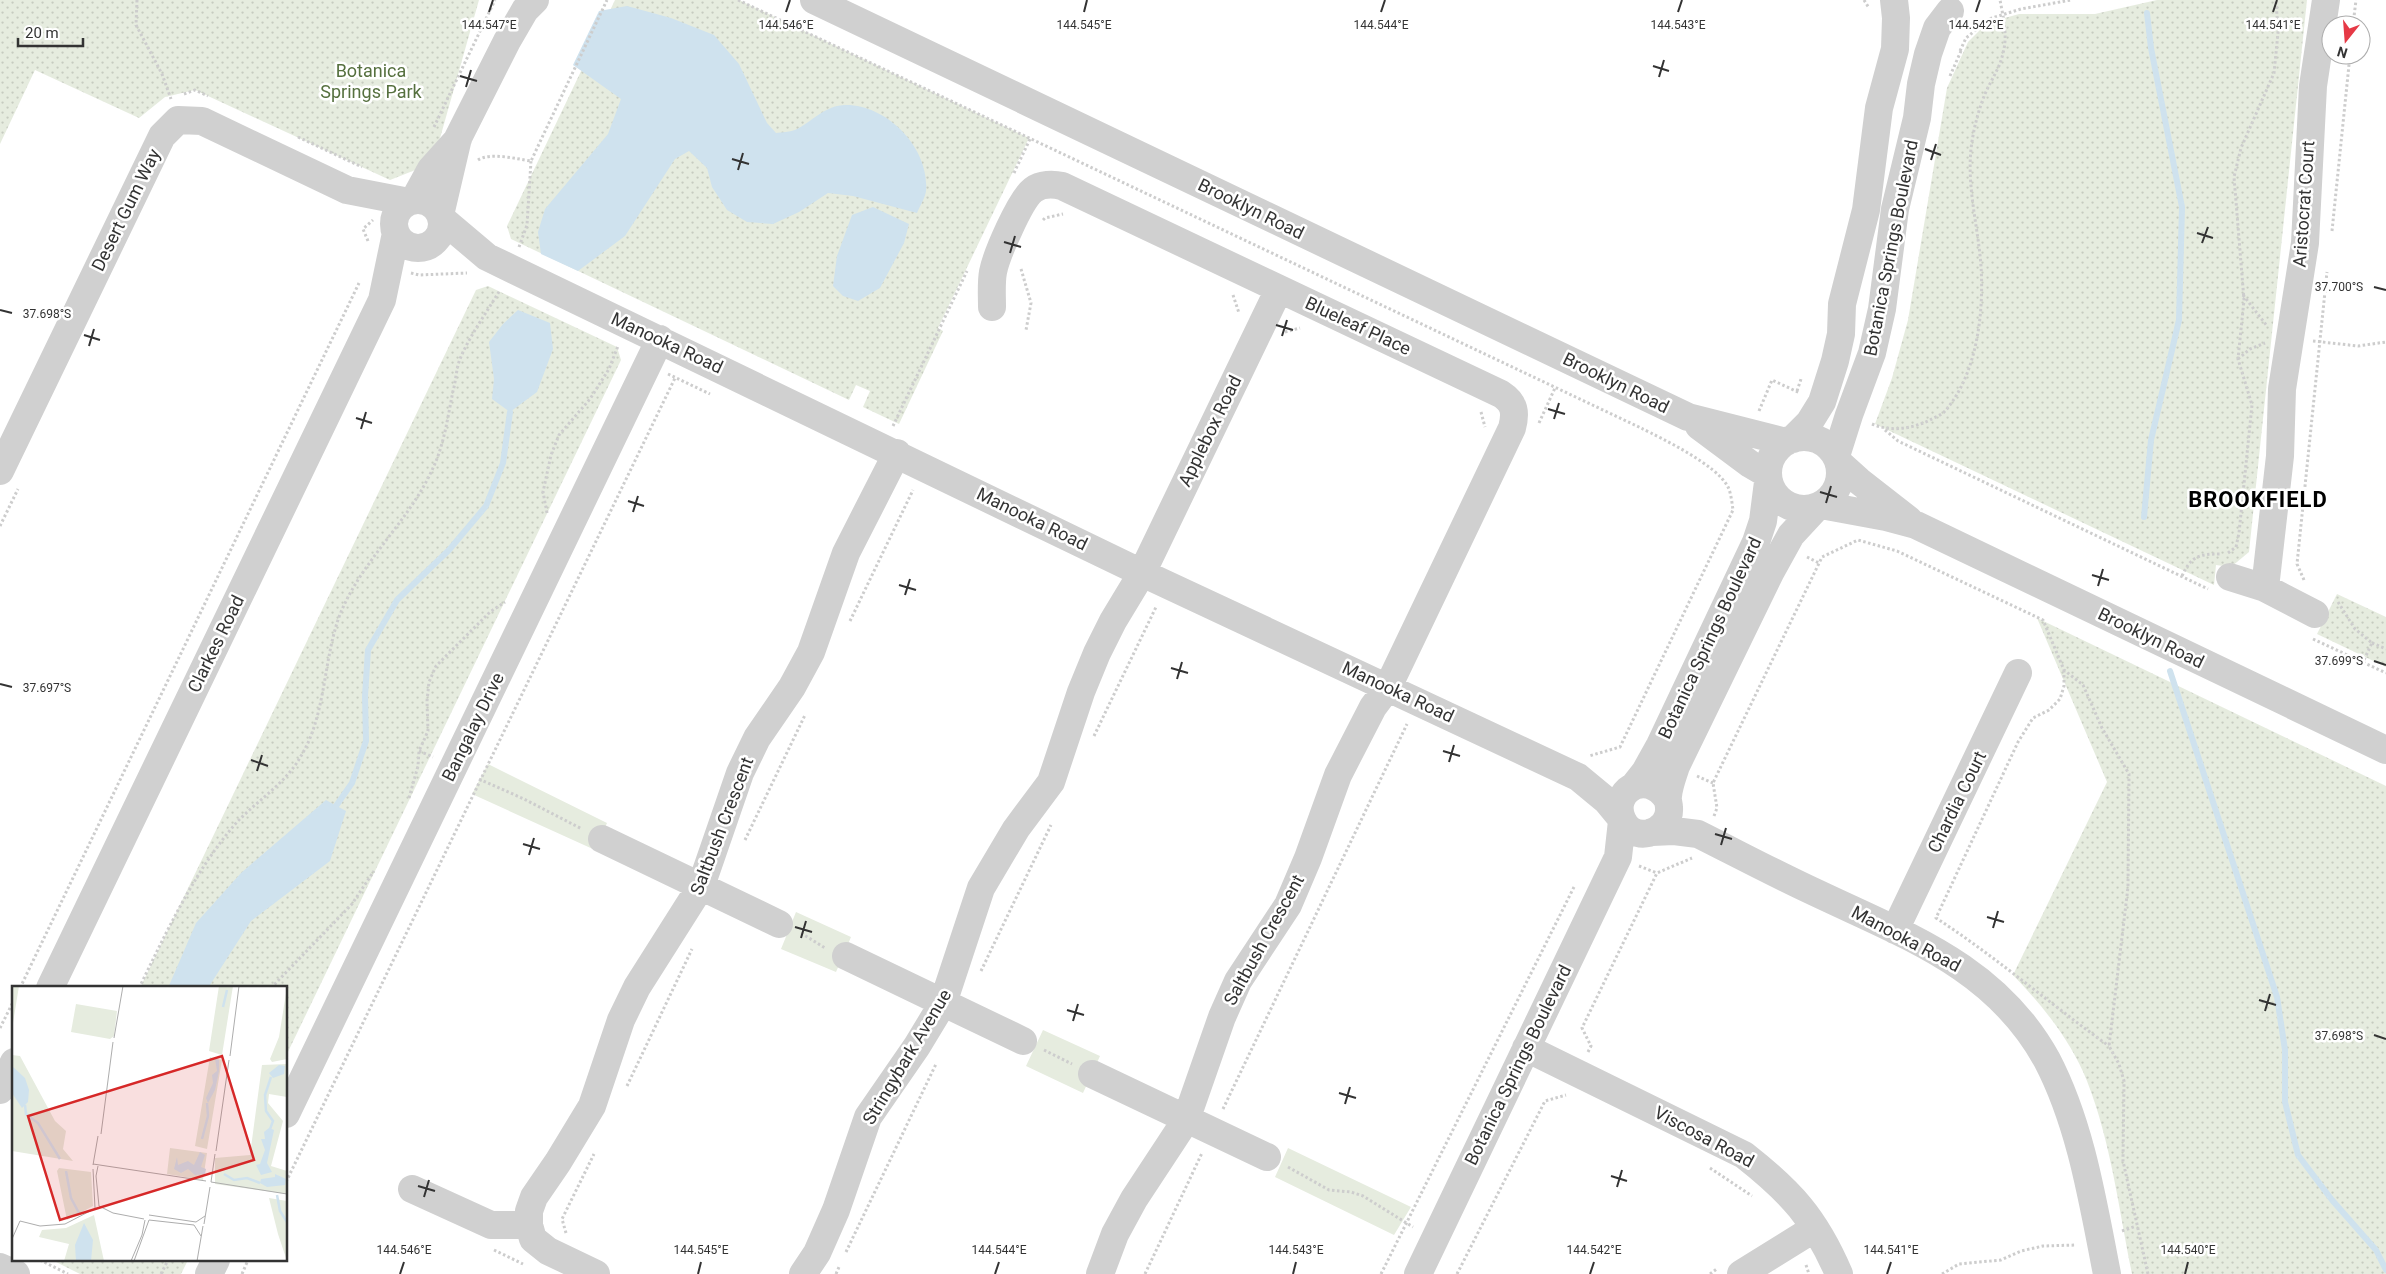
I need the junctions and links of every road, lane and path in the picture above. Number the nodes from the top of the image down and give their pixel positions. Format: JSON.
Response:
{"nodes":[{"id":1,"x":137,"y":0,"type":"edge"},
{"id":2,"x":495,"y":0,"type":"edge"},
{"id":3,"x":607,"y":0,"type":"edge"},
{"id":4,"x":738,"y":0,"type":"edge"},
{"id":5,"x":814,"y":0,"type":"edge"},
{"id":6,"x":1895,"y":0,"type":"edge"},
{"id":7,"x":2000,"y":0,"type":"edge"},
{"id":8,"x":2276,"y":0,"type":"edge"},
{"id":9,"x":2326,"y":0,"type":"edge"},
{"id":10,"x":2356,"y":0,"type":"edge"},
{"id":11,"x":530,"y":3,"type":"edge"},
{"id":12,"x":1959,"y":3,"type":"edge"},
{"id":13,"x":2354,"y":15,"type":"edge"},
{"id":14,"x":2349,"y":65,"type":"edge"},
{"id":15,"x":171,"y":99,"type":"dead end"},
{"id":16,"x":430,"y":135,"type":"dead end"},
{"id":17,"x":458,"y":138,"type":"junction"},
{"id":18,"x":1030,"y":139,"type":"junction"},
{"id":19,"x":531,"y":161,"type":"junction"},
{"id":20,"x":473,"y":164,"type":"dead end"},
{"id":21,"x":1013,"y":175,"type":"dead end"},
{"id":22,"x":347,"y":190,"type":"junction"},
{"id":23,"x":412,"y":201,"type":"junction"},
{"id":24,"x":441,"y":217,"type":"junction"},
{"id":25,"x":380,"y":223,"type":"junction"},
{"id":26,"x":2331,"y":241,"type":"dead end"},
{"id":27,"x":370,"y":245,"type":"dead end"},
{"id":28,"x":429,"y":245,"type":"junction"},
{"id":29,"x":518,"y":248,"type":"dead end"},
{"id":30,"x":970,"y":265,"type":"dead end"},
{"id":31,"x":1020,"y":266,"type":"dead end"},
{"id":32,"x":481,"y":267,"type":"junction"},
{"id":33,"x":2328,"y":270,"type":"dead end"},
{"id":34,"x":406,"y":272,"type":"junction"},
{"id":35,"x":360,"y":280,"type":"dead end"},
{"id":36,"x":502,"y":287,"type":"dead end"},
{"id":37,"x":1279,"y":289,"type":"junction"},
{"id":38,"x":2243,"y":295,"type":"junction"},
{"id":39,"x":382,"y":300,"type":"junction"},
{"id":40,"x":992,"y":307,"type":"dead end"},
{"id":41,"x":2268,"y":328,"type":"dead end"},
{"id":42,"x":1026,"y":330,"type":"dead end"},
{"id":43,"x":660,"y":339,"type":"junction"},
{"id":44,"x":619,"y":343,"type":"dead end"},
{"id":45,"x":675,"y":378,"type":"dead end"},
{"id":46,"x":1822,"y":402,"type":"junction"},
{"id":47,"x":1849,"y":415,"type":"junction"},
{"id":48,"x":1688,"y":417,"type":"junction"},
{"id":49,"x":1885,"y":429,"type":"junction"},
{"id":50,"x":1749,"y":433,"type":"junction"},
{"id":51,"x":895,"y":440,"type":"junction"},
{"id":52,"x":1790,"y":440,"type":"junction"},
{"id":53,"x":1838,"y":459,"type":"junction"},
{"id":54,"x":11,"y":476,"type":"edge"},
{"id":55,"x":1768,"y":478,"type":"junction"},
{"id":56,"x":923,"y":492,"type":"dead end"},
{"id":57,"x":1819,"y":507,"type":"junction"},
{"id":58,"x":544,"y":519,"type":"dead end"},
{"id":59,"x":0,"y":526,"type":"edge"},
{"id":60,"x":1916,"y":526,"type":"junction"},
{"id":61,"x":1142,"y":573,"type":"junction"},
{"id":62,"x":2182,"y":576,"type":"junction"},
{"id":63,"x":2220,"y":583,"type":"joint"},
{"id":64,"x":2313,"y":584,"type":"dead end"},
{"id":65,"x":2265,"y":588,"type":"junction"},
{"id":66,"x":508,"y":594,"type":"dead end"},
{"id":67,"x":1164,"y":607,"type":"dead end"},
{"id":68,"x":2318,"y":626,"type":"junction"},
{"id":69,"x":846,"y":629,"type":"dead end"},
{"id":70,"x":2372,"y":643,"type":"junction"},
{"id":71,"x":2386,"y":649,"type":"edge"},
{"id":72,"x":2363,"y":662,"type":"junction"},
{"id":73,"x":2064,"y":670,"type":"junction"},
{"id":74,"x":2386,"y":673,"type":"edge"},
{"id":75,"x":2018,"y":674,"type":"dead end"},
{"id":76,"x":1380,"y":697,"type":"junction"},
{"id":77,"x":808,"y":709,"type":"dead end"},
{"id":78,"x":1407,"y":724,"type":"junction"},
{"id":79,"x":1416,"y":728,"type":"dead end"},
{"id":80,"x":1094,"y":737,"type":"dead end"},
{"id":81,"x":2386,"y":750,"type":"edge"},
{"id":82,"x":475,"y":777,"type":"dead end"},
{"id":83,"x":1578,"y":778,"type":"junction"},
{"id":84,"x":481,"y":780,"type":"junction"},
{"id":85,"x":1632,"y":787,"type":"junction"},
{"id":86,"x":1668,"y":801,"type":"junction"},
{"id":87,"x":408,"y":803,"type":"dead end"},
{"id":88,"x":1055,"y":816,"type":"dead end"},
{"id":89,"x":1622,"y":819,"type":"junction"},
{"id":90,"x":1650,"y":833,"type":"junction"},
{"id":91,"x":1701,"y":836,"type":"junction"},
{"id":92,"x":602,"y":839,"type":"joint"},
{"id":93,"x":744,"y":842,"type":"dead end"},
{"id":94,"x":1618,"y":857,"type":"junction"},
{"id":95,"x":378,"y":866,"type":"dead end"},
{"id":96,"x":1577,"y":882,"type":"dead end"},
{"id":97,"x":701,"y":886,"type":"junction"},
{"id":98,"x":779,"y":924,"type":"joint"},
{"id":99,"x":1895,"y":930,"type":"junction"},
{"id":100,"x":693,"y":948,"type":"dead end"},
{"id":101,"x":846,"y":956,"type":"joint"},
{"id":102,"x":979,"y":976,"type":"dead end"},
{"id":103,"x":21,"y":986,"type":"edge"},
{"id":104,"x":51,"y":986,"type":"edge"},
{"id":105,"x":141,"y":986,"type":"edge"},
{"id":106,"x":273,"y":986,"type":"edge"},
{"id":107,"x":943,"y":1003,"type":"junction"},
{"id":108,"x":12,"y":1004,"type":"edge"},
{"id":109,"x":0,"y":1028,"type":"edge"},
{"id":110,"x":1023,"y":1041,"type":"joint"},
{"id":111,"x":2109,"y":1046,"type":"junction"},
{"id":112,"x":1526,"y":1048,"type":"junction"},
{"id":113,"x":941,"y":1055,"type":"dead end"},
{"id":114,"x":12,"y":1066,"type":"edge"},
{"id":115,"x":1092,"y":1074,"type":"joint"},
{"id":116,"x":1572,"y":1084,"type":"junction"},
{"id":117,"x":626,"y":1088,"type":"dead end"},
{"id":118,"x":0,"y":1090,"type":"edge"},
{"id":119,"x":1575,"y":1100,"type":"dead end"},
{"id":120,"x":288,"y":1110,"type":"edge"},
{"id":121,"x":1186,"y":1120,"type":"junction"},
{"id":122,"x":1212,"y":1132,"type":"junction"},
{"id":123,"x":596,"y":1149,"type":"dead end"},
{"id":124,"x":1267,"y":1157,"type":"joint"},
{"id":125,"x":1702,"y":1163,"type":"dead end"},
{"id":126,"x":288,"y":1178,"type":"edge"},
{"id":127,"x":412,"y":1189,"type":"dead end"},
{"id":128,"x":1755,"y":1198,"type":"dead end"},
{"id":129,"x":1405,"y":1223,"type":"junction"},
{"id":130,"x":529,"y":1225,"type":"junction"},
{"id":131,"x":2136,"y":1226,"type":"junction"},
{"id":132,"x":1807,"y":1233,"type":"junction"},
{"id":133,"x":2100,"y":1239,"type":"junction"},
{"id":134,"x":555,"y":1254,"type":"junction"},
{"id":135,"x":844,"y":1256,"type":"dead end"},
{"id":136,"x":44,"y":1262,"type":"edge"},
{"id":137,"x":167,"y":1262,"type":"edge"},
{"id":138,"x":215,"y":1262,"type":"edge"},
{"id":139,"x":247,"y":1262,"type":"edge"},
{"id":140,"x":840,"y":1265,"type":"dead end"},
{"id":141,"x":0,"y":1267,"type":"edge"},
{"id":142,"x":16,"y":1274,"type":"edge"},
{"id":143,"x":68,"y":1274,"type":"edge"},
{"id":144,"x":161,"y":1274,"type":"edge"},
{"id":145,"x":209,"y":1274,"type":"edge"},
{"id":146,"x":242,"y":1274,"type":"edge"},
{"id":147,"x":596,"y":1274,"type":"edge"},
{"id":148,"x":803,"y":1274,"type":"edge"},
{"id":149,"x":836,"y":1274,"type":"edge"},
{"id":150,"x":1100,"y":1274,"type":"edge"},
{"id":151,"x":1145,"y":1274,"type":"edge"},
{"id":152,"x":1381,"y":1274,"type":"edge"},
{"id":153,"x":1418,"y":1274,"type":"edge"},
{"id":154,"x":1458,"y":1274,"type":"edge"},
{"id":155,"x":1741,"y":1274,"type":"edge"},
{"id":156,"x":1809,"y":1274,"type":"edge"},
{"id":157,"x":1839,"y":1274,"type":"edge"},
{"id":158,"x":1942,"y":1274,"type":"edge"},
{"id":159,"x":2107,"y":1274,"type":"edge"},
{"id":160,"x":2148,"y":1274,"type":"edge"}],
"edges":[{"from":1,"to":15,"type":"path"},
{"from":2,"to":16,"type":"path"},
{"from":3,"to":19,"type":"path"},
{"from":4,"to":18,"type":"path"},
{"from":5,"to":48,"type":"street","name":"Brooklyn Road"},
{"from":6,"to":12,"type":"street"},
{"from":6,"to":46,"type":"street","name":"Botanica Springs Boulevard"},
{"from":7,"to":49,"type":"path"},
{"from":8,"to":38,"type":"path"},
{"from":9,"to":65,"type":"street","name":"Aristocrat Court"},
{"from":10,"to":13,"type":"path"},
{"from":11,"to":17,"type":"street"},
{"from":12,"to":47,"type":"street","name":"Botanica Springs Boulevard"},
{"from":14,"to":26,"type":"path"},
{"from":17,"to":23,"type":"street"},
{"from":17,"to":24,"type":"street"},
{"from":18,"to":21,"type":"path"},
{"from":18,"to":83,"type":"path"},
{"from":19,"to":20,"type":"path"},
{"from":19,"to":29,"type":"path"},
{"from":22,"to":23,"type":"street","name":"Desert Gum Way"},
{"from":22,"to":25,"type":"street","name":"Desert Gum Way"},
{"from":22,"to":54,"type":"street","name":"Desert Gum Way"},
{"from":23,"to":24,"type":"street","name":"Desert Gum Way"},
{"from":23,"to":25,"type":"street","name":"Clarkes Road"},
{"from":24,"to":28,"type":"street","name":"Clarkes Road"},
{"from":24,"to":32,"type":"street","name":"Manooka Road"},
{"from":25,"to":27,"type":"path"},
{"from":25,"to":28,"type":"street","name":"Desert Gum Way"},
{"from":25,"to":39,"type":"street","name":"Clarkes Road"},
{"from":28,"to":32,"type":"street","name":"Manooka Road"},
{"from":28,"to":34,"type":"street","name":"Clarkes Road"},
{"from":30,"to":51,"type":"path"},
{"from":31,"to":42,"type":"path"},
{"from":32,"to":34,"type":"path"},
{"from":32,"to":43,"type":"street","name":"Manooka Road"},
{"from":33,"to":64,"type":"path"},
{"from":34,"to":39,"type":"street","name":"Clarkes Road"},
{"from":35,"to":103,"type":"path"},
{"from":36,"to":105,"type":"path"},
{"from":37,"to":40,"type":"street","name":"Blueleaf Place"},
{"from":37,"to":61,"type":"street","name":"Applebox Road"},
{"from":37,"to":76,"type":"street","name":"Blueleaf Place"},
{"from":38,"to":41,"type":"path"},
{"from":38,"to":62,"type":"path"},
{"from":39,"to":104,"type":"street","name":"Clarkes Road"},
{"from":43,"to":51,"type":"street","name":"Manooka Road"},
{"from":43,"to":120,"type":"street","name":"Bangalay Drive"},
{"from":44,"to":58,"type":"path"},
{"from":45,"to":84,"type":"path"},
{"from":46,"to":50,"type":"path"},
{"from":46,"to":52,"type":"street","name":"Botanica Springs Boulevard"},
{"from":47,"to":49,"type":"path"},
{"from":47,"to":53,"type":"street","name":"Botanica Springs Boulevard"},
{"from":48,"to":50,"type":"street","name":"Brooklyn Road"},
{"from":48,"to":55,"type":"street","name":"Brooklyn Road"},
{"from":49,"to":62,"type":"path"},
{"from":50,"to":52,"type":"street","name":"Brooklyn Road"},
{"from":51,"to":61,"type":"street","name":"Manooka Road"},
{"from":51,"to":97,"type":"street","name":"Saltbush Crescent"},
{"from":52,"to":53,"type":"street"},
{"from":52,"to":55,"type":"street"},
{"from":53,"to":57,"type":"street"},
{"from":53,"to":60,"type":"street","name":"Brooklyn Road"},
{"from":54,"to":59,"type":"path"},
{"from":55,"to":57,"type":"street"},
{"from":55,"to":85,"type":"street","name":"Botanica Springs Boulevard"},
{"from":56,"to":69,"type":"path"},
{"from":57,"to":60,"type":"street","name":"Brooklyn Road"},
{"from":57,"to":86,"type":"street","name":"Botanica Springs Boulevard"},
{"from":60,"to":81,"type":"street","name":"Brooklyn Road"},
{"from":61,"to":76,"type":"street","name":"Manooka Road"},
{"from":61,"to":107,"type":"street","name":"Stringybark Avenue"},
{"from":62,"to":63,"type":"path"},
{"from":63,"to":65,"type":"street"},
{"from":65,"to":68,"type":"street"},
{"from":66,"to":87,"type":"path"},
{"from":67,"to":80,"type":"path"},
{"from":68,"to":70,"type":"path"},
{"from":68,"to":72,"type":"path"},
{"from":70,"to":71,"type":"path"},
{"from":70,"to":72,"type":"path"},
{"from":72,"to":74,"type":"path"},
{"from":73,"to":91,"type":"path"},
{"from":73,"to":111,"type":"path"},
{"from":73,"to":111,"type":"path"},
{"from":75,"to":99,"type":"street","name":"Chardia Court"},
{"from":76,"to":78,"type":"path"},
{"from":76,"to":83,"type":"street","name":"Manooka Road"},
{"from":76,"to":121,"type":"street","name":"Saltbush Crescent"},
{"from":77,"to":93,"type":"path"},
{"from":78,"to":79,"type":"path"},
{"from":78,"to":122,"type":"path"},
{"from":82,"to":84,"type":"path"},
{"from":83,"to":85,"type":"street","name":"Manooka Road"},
{"from":83,"to":89,"type":"street","name":"Manooka Road"},
{"from":84,"to":92,"type":"path"},
{"from":84,"to":126,"type":"path"},
{"from":85,"to":86,"type":"street"},
{"from":85,"to":89,"type":"street"},
{"from":86,"to":90,"type":"street"},
{"from":86,"to":91,"type":"street","name":"Manooka Road"},
{"from":88,"to":102,"type":"path"},
{"from":89,"to":90,"type":"street"},
{"from":89,"to":94,"type":"street","name":"Botanica Springs Boulevard"},
{"from":90,"to":91,"type":"street","name":"Manooka Road"},
{"from":90,"to":94,"type":"street","name":"Botanica Springs Boulevard"},
{"from":91,"to":99,"type":"street","name":"Manooka Road"},
{"from":91,"to":116,"type":"path"},
{"from":92,"to":97,"type":"street"},
{"from":94,"to":112,"type":"street","name":"Botanica Springs Boulevard"},
{"from":95,"to":106,"type":"path"},
{"from":96,"to":129,"type":"path"},
{"from":97,"to":98,"type":"street"},
{"from":97,"to":130,"type":"street","name":"Saltbush Crescent"},
{"from":98,"to":101,"type":"path"},
{"from":99,"to":133,"type":"street","name":"Manooka Road"},
{"from":100,"to":117,"type":"path"},
{"from":101,"to":107,"type":"street"},
{"from":107,"to":110,"type":"street"},
{"from":107,"to":148,"type":"street","name":"Stringybark Avenue"},
{"from":108,"to":109,"type":"path"},
{"from":110,"to":115,"type":"path"},
{"from":111,"to":131,"type":"path"},
{"from":112,"to":116,"type":"street","name":"Viscosa Road"},
{"from":112,"to":153,"type":"street","name":"Botanica Springs Boulevard"},
{"from":113,"to":135,"type":"path"},
{"from":114,"to":118,"type":"street"},
{"from":115,"to":121,"type":"street"},
{"from":116,"to":119,"type":"path"},
{"from":116,"to":132,"type":"street","name":"Viscosa Road"},
{"from":116,"to":154,"type":"path"},
{"from":121,"to":122,"type":"street"},
{"from":121,"to":150,"type":"street","name":"Saltbush Crescent"},
{"from":122,"to":124,"type":"street"},
{"from":122,"to":151,"type":"path"},
{"from":123,"to":134,"type":"path"},
{"from":124,"to":129,"type":"path"},
{"from":125,"to":128,"type":"path"},
{"from":127,"to":130,"type":"street"},
{"from":129,"to":152,"type":"path"},
{"from":130,"to":134,"type":"street"},
{"from":131,"to":133,"type":"path"},
{"from":131,"to":160,"type":"path"},
{"from":132,"to":155,"type":"street"},
{"from":132,"to":156,"type":"path"},
{"from":132,"to":157,"type":"street","name":"Viscosa Road"},
{"from":133,"to":158,"type":"path"},
{"from":133,"to":159,"type":"street","name":"Manooka Road"},
{"from":134,"to":147,"type":"street"},
{"from":136,"to":143,"type":"path"},
{"from":137,"to":144,"type":"path"},
{"from":138,"to":145,"type":"street"},
{"from":139,"to":146,"type":"path"},
{"from":140,"to":149,"type":"path"},
{"from":141,"to":142,"type":"street"}]}
